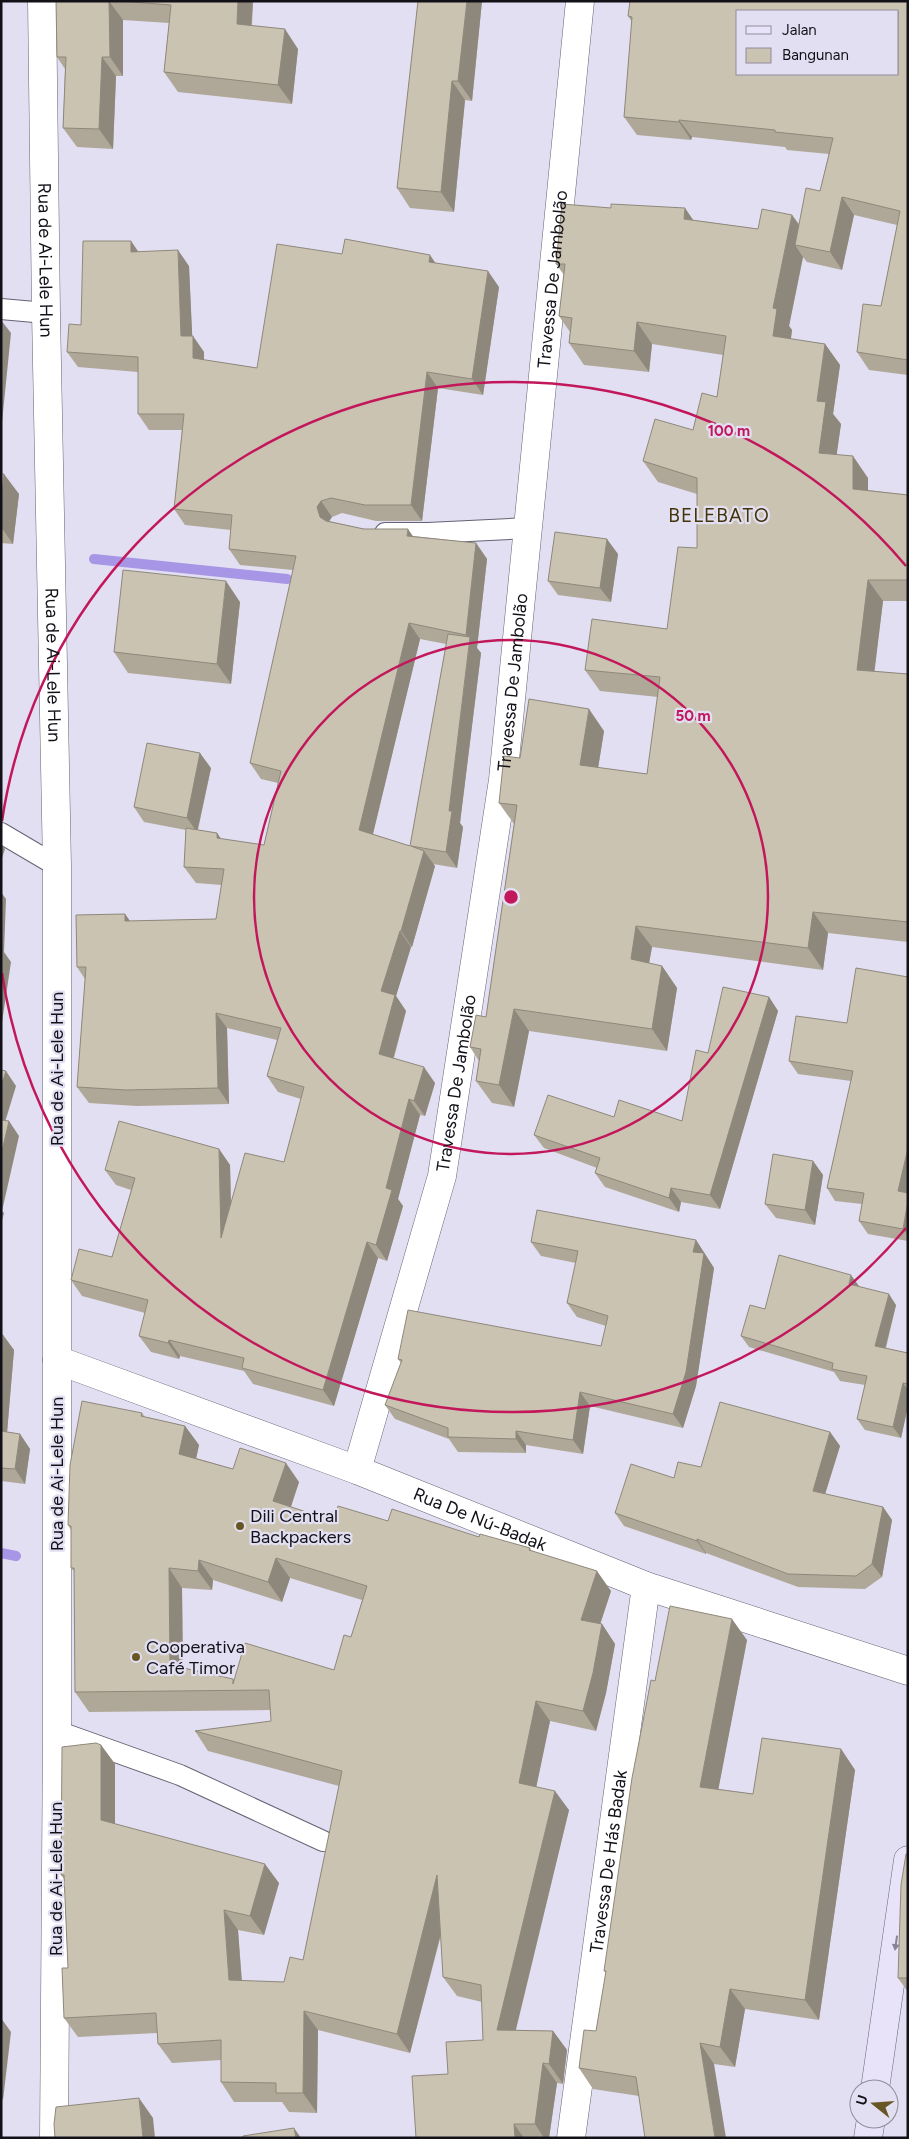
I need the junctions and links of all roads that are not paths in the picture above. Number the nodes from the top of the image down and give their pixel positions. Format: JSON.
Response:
{"nodes":[{"id":1,"x":42,"y":1,"type":"edge"},
{"id":2,"x":580,"y":1,"type":"edge"},
{"id":3,"x":1,"y":309,"type":"edge"},
{"id":4,"x":46,"y":313,"type":"junction"},
{"id":5,"x":528,"y":528,"type":"junction"},
{"id":6,"x":366,"y":531,"type":"edge"},
{"id":7,"x":1,"y":833,"type":"edge"},
{"id":8,"x":57,"y":866,"type":"junction"},
{"id":9,"x":57,"y":1360,"type":"junction"},
{"id":10,"x":356,"y":1470,"type":"junction"},
{"id":11,"x":646,"y":1586,"type":"junction"},
{"id":12,"x":908,"y":1672,"type":"edge"},
{"id":13,"x":57,"y":1731,"type":"junction"},
{"id":14,"x":324,"y":1841,"type":"dead end"},
{"id":15,"x":908,"y":1860,"type":"edge"},
{"id":16,"x":876,"y":2079,"type":"edge"},
{"id":17,"x":54,"y":2138,"type":"edge"},
{"id":18,"x":571,"y":2138,"type":"edge"}],
"edges":[{"from":1,"to":4,"type":"street","name":"Rua de Ai-Lele Hun"},
{"from":2,"to":5,"type":"street","name":"Travessa De Jambolão"},
{"from":3,"to":4,"type":"lane"},
{"from":4,"to":8,"type":"street","name":"Rua de Ai-Lele Hun"},
{"from":5,"to":6,"type":"lane"},
{"from":5,"to":10,"type":"street","name":"Travessa De Jambolão"},
{"from":7,"to":8,"type":"lane"},
{"from":8,"to":9,"type":"street","name":"Rua de Ai-Lele Hun"},
{"from":9,"to":10,"type":"street","name":"Rua De Nú-Badak"},
{"from":9,"to":13,"type":"street","name":"Rua de Ai-Lele Hun"},
{"from":10,"to":11,"type":"street","name":"Rua De Nú-Badak"},
{"from":11,"to":12,"type":"street","name":"Rua De Nú-Badak"},
{"from":11,"to":18,"type":"street","name":"Travessa De Hás Badak"},
{"from":13,"to":14,"type":"lane"},
{"from":13,"to":17,"type":"street","name":"Rua de Ai-Lele Hun"},
{"from":15,"to":16,"type":"main road","one_way":true}]}
